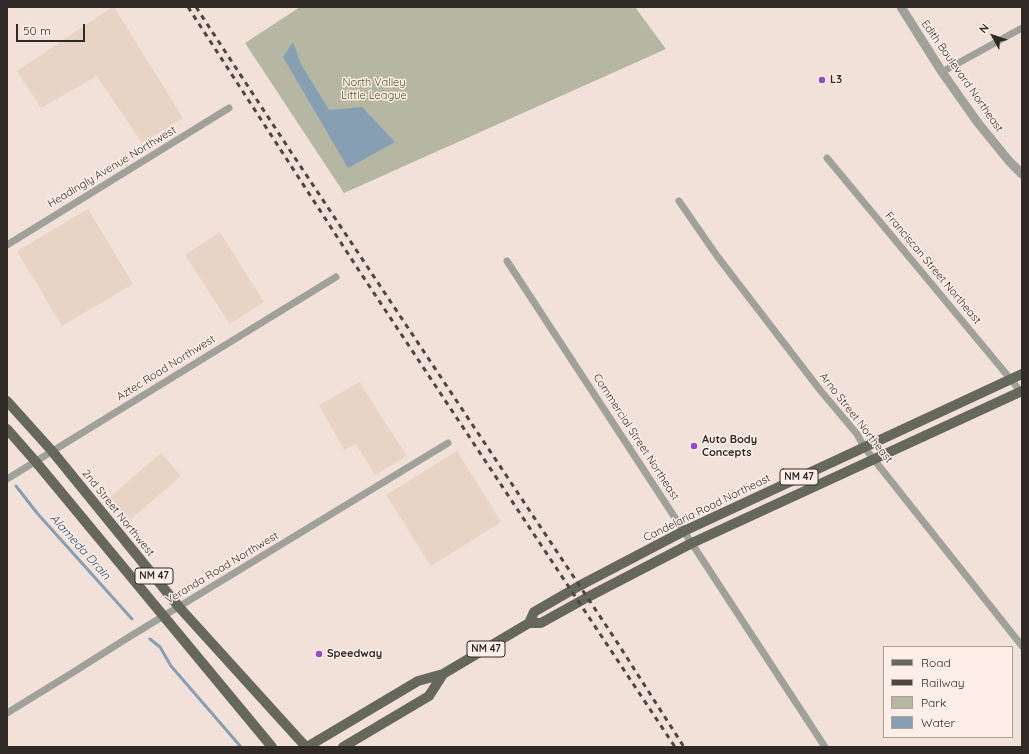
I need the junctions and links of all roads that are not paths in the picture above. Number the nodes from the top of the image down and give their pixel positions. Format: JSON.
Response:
{"nodes":[{"id":1,"x":901,"y":7,"type":"edge"},
{"id":2,"x":1022,"y":28,"type":"edge"},
{"id":3,"x":942,"y":72,"type":"junction"},
{"id":4,"x":229,"y":108,"type":"dead end"},
{"id":5,"x":827,"y":158,"type":"dead end"},
{"id":6,"x":1022,"y":174,"type":"edge"},
{"id":7,"x":679,"y":201,"type":"dead end"},
{"id":8,"x":7,"y":244,"type":"edge"},
{"id":9,"x":507,"y":261,"type":"dead end"},
{"id":10,"x":336,"y":277,"type":"dead end"},
{"id":11,"x":1022,"y":374,"type":"edge"},
{"id":12,"x":1011,"y":379,"type":"junction"},
{"id":13,"x":1022,"y":392,"type":"edge"},
{"id":14,"x":7,"y":401,"type":"edge"},
{"id":15,"x":7,"y":429,"type":"edge"},
{"id":16,"x":448,"y":443,"type":"dead end"},
{"id":17,"x":864,"y":447,"type":"junction"},
{"id":18,"x":52,"y":451,"type":"junction"},
{"id":19,"x":874,"y":458,"type":"junction"},
{"id":20,"x":36,"y":462,"type":"junction"},
{"id":21,"x":7,"y":479,"type":"edge"},
{"id":22,"x":684,"y":531,"type":"junction"},
{"id":23,"x":692,"y":543,"type":"junction"},
{"id":24,"x":180,"y":607,"type":"junction"},
{"id":25,"x":164,"y":616,"type":"junction"},
{"id":26,"x":529,"y":624,"type":"junction"},
{"id":27,"x":1022,"y":646,"type":"edge"},
{"id":28,"x":443,"y":674,"type":"junction"},
{"id":29,"x":7,"y":712,"type":"edge"},
{"id":30,"x":272,"y":747,"type":"edge"},
{"id":31,"x":306,"y":747,"type":"edge"},
{"id":32,"x":343,"y":747,"type":"edge"},
{"id":33,"x":825,"y":747,"type":"edge"}],
"edges":[{"from":1,"to":3,"type":"street","name":"Edith Boulevard Northeast"},
{"from":2,"to":3,"type":"street"},
{"from":3,"to":6,"type":"street","name":"Edith Boulevard Northeast"},
{"from":4,"to":8,"type":"street","name":"Headingly Avenue Northwest"},
{"from":5,"to":12,"type":"street","name":"Franciscan Street Northeast"},
{"from":7,"to":17,"type":"street","name":"Arno Street Northeast"},
{"from":9,"to":22,"type":"street","name":"Commercial Street Northeast"},
{"from":10,"to":18,"type":"street","name":"Aztec Road Northwest"},
{"from":11,"to":12,"type":"main road","name":"Candelaria Road Northeast","number":"NM 47"},
{"from":12,"to":13,"type":"street","name":"Franciscan Street Northeast"},
{"from":12,"to":17,"type":"main road","name":"Candelaria Road Northeast","number":"NM 47"},
{"from":13,"to":19,"type":"main road","number":"NM 47"},
{"from":14,"to":18,"type":"main road","name":"2nd Street Northwest","number":"NM 47"},
{"from":15,"to":20,"type":"main road","number":"NM 47"},
{"from":16,"to":24,"type":"street","name":"Veranda Road Northwest"},
{"from":17,"to":19,"type":"street","name":"Arno Street Northeast"},
{"from":17,"to":22,"type":"main road","name":"Candelaria Road Northeast","number":"NM 47"},
{"from":18,"to":20,"type":"street","name":"Aztec Road Northwest"},
{"from":18,"to":24,"type":"main road","name":"2nd Street Northwest","number":"NM 47"},
{"from":19,"to":23,"type":"main road","number":"NM 47"},
{"from":19,"to":27,"type":"street","name":"Arno Street Northeast"},
{"from":20,"to":21,"type":"street","name":"Aztec Road Northwest"},
{"from":20,"to":25,"type":"main road","number":"NM 47"},
{"from":22,"to":23,"type":"street","name":"Commercial Street Northeast"},
{"from":22,"to":26,"type":"main road","name":"Candelaria Road Northeast","number":"NM 47"},
{"from":23,"to":26,"type":"main road","number":"NM 47"},
{"from":23,"to":33,"type":"street","name":"Commercial Street Northeast"},
{"from":24,"to":25,"type":"street","name":"Veranda Road Northwest"},
{"from":24,"to":31,"type":"main road","name":"2nd Street Northwest","number":"NM 47"},
{"from":25,"to":29,"type":"street","name":"Veranda Road Northwest"},
{"from":25,"to":30,"type":"main road","number":"NM 47"},
{"from":26,"to":28,"type":"main road","number":"NM 47"},
{"from":28,"to":31,"type":"main road","number":"NM 47"},
{"from":28,"to":32,"type":"main road","number":"NM 47"}]}
